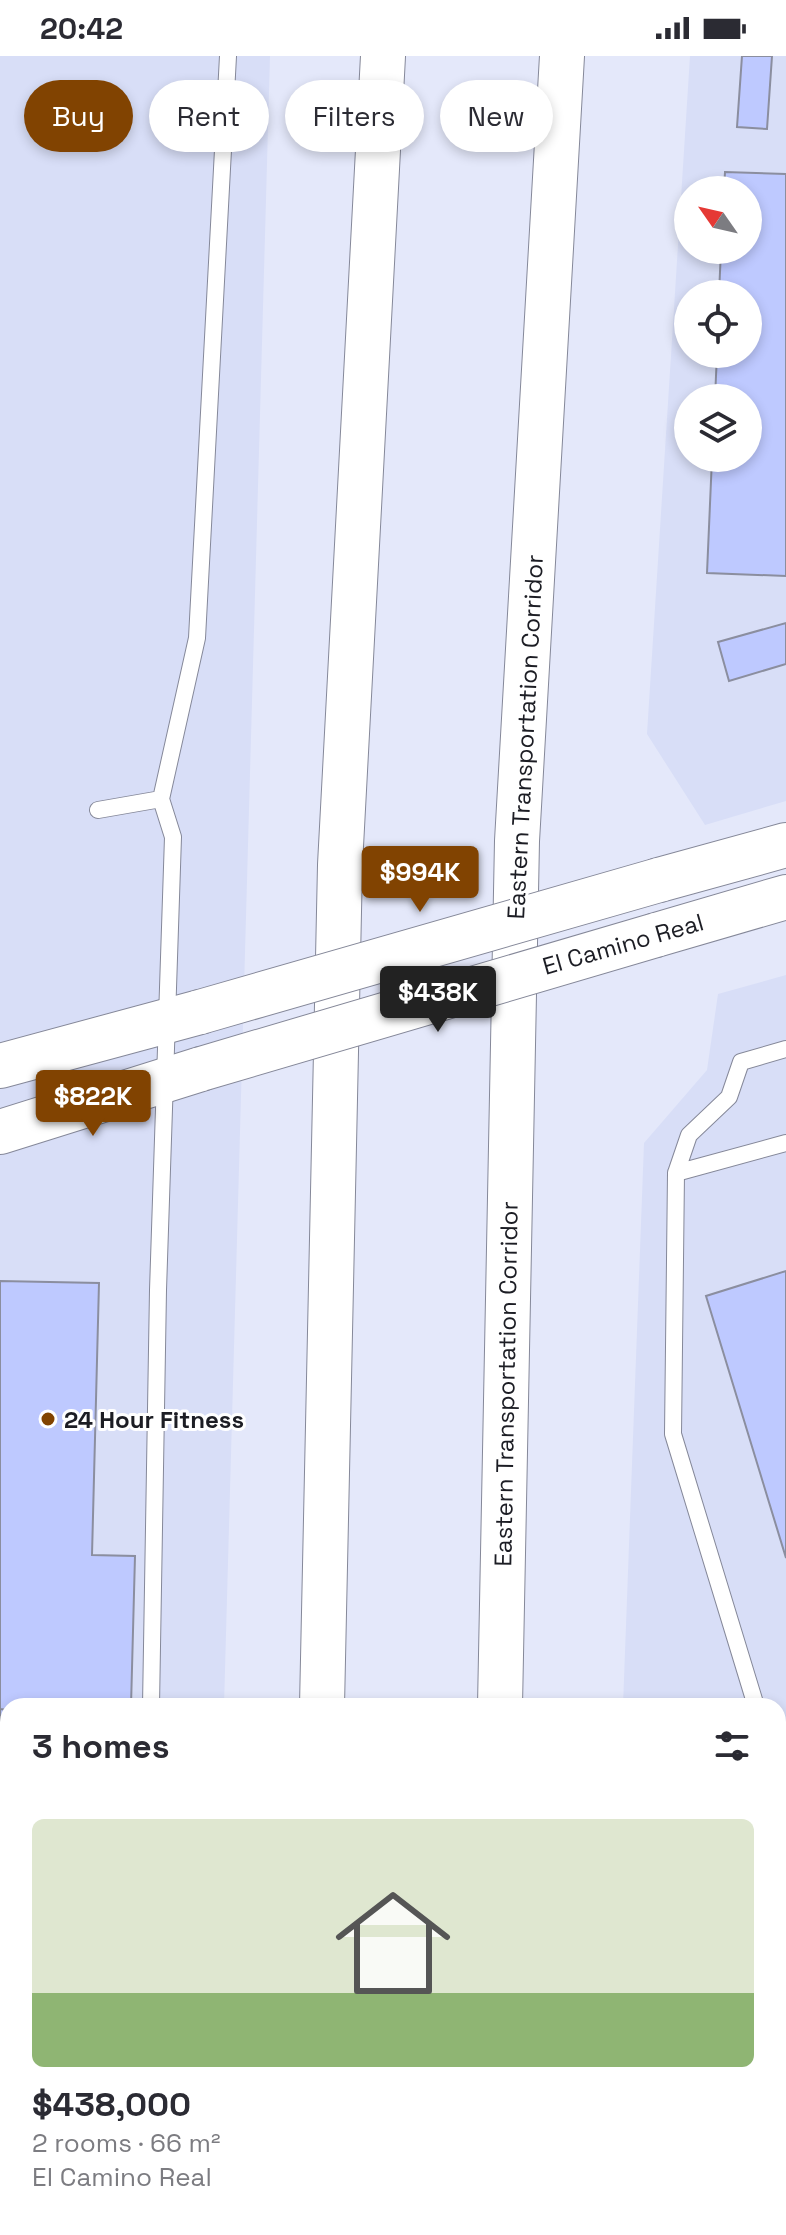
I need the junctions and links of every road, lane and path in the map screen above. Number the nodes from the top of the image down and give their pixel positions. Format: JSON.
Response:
{"nodes":[{"id":1,"x":228,"y":56,"type":"edge"},
{"id":2,"x":383,"y":56,"type":"edge"},
{"id":3,"x":562,"y":56,"type":"edge"},
{"id":4,"x":161,"y":799,"type":"junction"},
{"id":5,"x":98,"y":810,"type":"dead end"},
{"id":6,"x":786,"y":845,"type":"edge"},
{"id":7,"x":786,"y":897,"type":"edge"},
{"id":8,"x":183,"y":1016,"type":"junction"},
{"id":9,"x":786,"y":1049,"type":"edge"},
{"id":10,"x":0,"y":1066,"type":"edge"},
{"id":11,"x":183,"y":1074,"type":"junction"},
{"id":12,"x":0,"y":1132,"type":"edge"},
{"id":13,"x":786,"y":1143,"type":"edge"},
{"id":14,"x":676,"y":1173,"type":"junction"},
{"id":15,"x":151,"y":1698,"type":"edge"},
{"id":16,"x":322,"y":1698,"type":"edge"},
{"id":17,"x":500,"y":1698,"type":"edge"},
{"id":18,"x":754,"y":1698,"type":"edge"}],
"edges":[{"from":1,"to":4,"type":"lane"},
{"from":2,"to":16,"type":"main road"},
{"from":3,"to":17,"type":"main road","name":"Eastern Transportation Corridor"},
{"from":4,"to":5,"type":"lane"},
{"from":4,"to":8,"type":"lane"},
{"from":6,"to":8,"type":"main road","bridge":true},
{"from":7,"to":11,"type":"main road","name":"El Camino Real","bridge":true},
{"from":8,"to":10,"type":"main road"},
{"from":8,"to":11,"type":"lane"},
{"from":9,"to":14,"type":"lane"},
{"from":11,"to":12,"type":"main road","name":"El Camino Real"},
{"from":11,"to":15,"type":"lane"},
{"from":13,"to":14,"type":"lane"},
{"from":14,"to":18,"type":"lane"}]}
